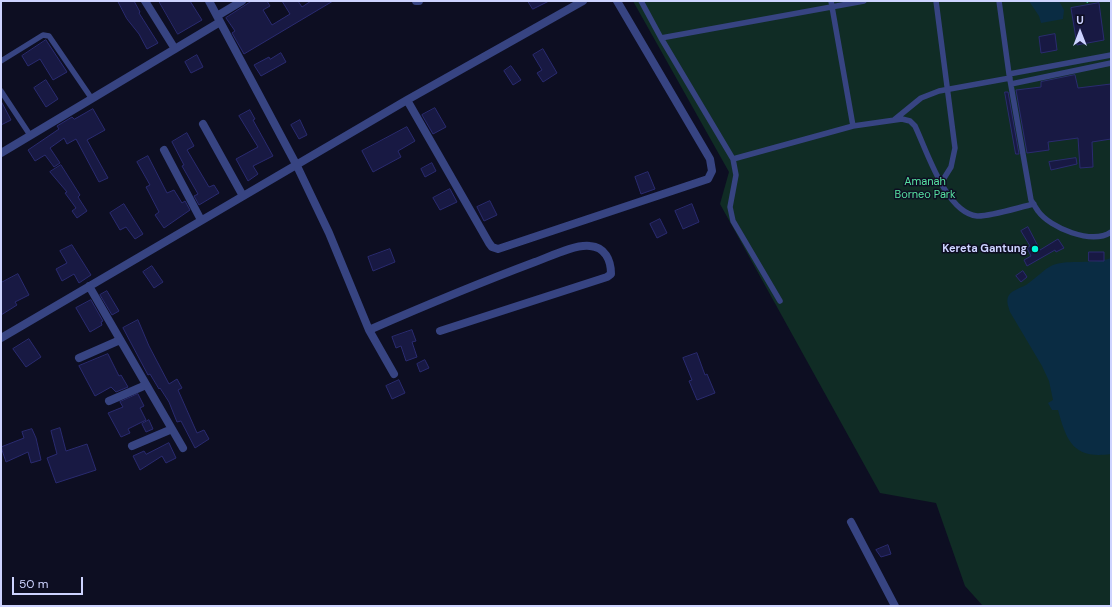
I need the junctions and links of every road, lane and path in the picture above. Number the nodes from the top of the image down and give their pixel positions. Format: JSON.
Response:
{"nodes":[{"id":1,"x":145,"y":1,"type":"edge"},
{"id":2,"x":209,"y":1,"type":"edge"},
{"id":3,"x":242,"y":1,"type":"edge"},
{"id":4,"x":583,"y":1,"type":"edge"},
{"id":5,"x":616,"y":1,"type":"edge"},
{"id":6,"x":642,"y":1,"type":"edge"},
{"id":7,"x":864,"y":1,"type":"edge"},
{"id":8,"x":936,"y":1,"type":"edge"},
{"id":9,"x":1000,"y":1,"type":"edge"},
{"id":10,"x":1080,"y":1,"type":"edge"},
{"id":11,"x":1086,"y":1,"type":"edge"},
{"id":12,"x":831,"y":3,"type":"edge"},
{"id":13,"x":1088,"y":5,"type":"dead end"},
{"id":14,"x":219,"y":19,"type":"junction"},
{"id":15,"x":661,"y":38,"type":"junction"},
{"id":16,"x":175,"y":49,"type":"junction"},
{"id":17,"x":1111,"y":56,"type":"edge"},
{"id":18,"x":1,"y":61,"type":"edge"},
{"id":19,"x":1111,"y":63,"type":"edge"},
{"id":20,"x":1010,"y":78,"type":"junction"},
{"id":21,"x":948,"y":90,"type":"junction"},
{"id":22,"x":1,"y":92,"type":"edge"},
{"id":23,"x":92,"y":99,"type":"junction"},
{"id":24,"x":407,"y":100,"type":"junction"},
{"id":25,"x":893,"y":120,"type":"junction"},
{"id":26,"x":203,"y":124,"type":"dead end"},
{"id":27,"x":853,"y":126,"type":"junction"},
{"id":28,"x":30,"y":136,"type":"junction"},
{"id":29,"x":164,"y":150,"type":"dead end"},
{"id":30,"x":1,"y":153,"type":"edge"},
{"id":31,"x":733,"y":159,"type":"junction"},
{"id":32,"x":297,"y":166,"type":"junction"},
{"id":33,"x":941,"y":183,"type":"junction"},
{"id":34,"x":243,"y":196,"type":"junction"},
{"id":35,"x":1034,"y":204,"type":"junction"},
{"id":36,"x":202,"y":220,"type":"junction"},
{"id":37,"x":1111,"y":232,"type":"edge"},
{"id":38,"x":89,"y":286,"type":"junction"},
{"id":39,"x":780,"y":301,"type":"dead end"},
{"id":40,"x":369,"y":330,"type":"junction"},
{"id":41,"x":440,"y":331,"type":"dead end"},
{"id":42,"x":1,"y":338,"type":"edge"},
{"id":43,"x":120,"y":340,"type":"junction"},
{"id":44,"x":79,"y":358,"type":"dead end"},
{"id":45,"x":394,"y":374,"type":"dead end"},
{"id":46,"x":146,"y":385,"type":"junction"},
{"id":47,"x":109,"y":401,"type":"dead end"},
{"id":48,"x":172,"y":429,"type":"junction"},
{"id":49,"x":132,"y":446,"type":"dead end"},
{"id":50,"x":183,"y":448,"type":"dead end"},
{"id":51,"x":851,"y":522,"type":"dead end"},
{"id":52,"x":895,"y":606,"type":"edge"}],
"edges":[{"from":1,"to":16,"type":"street"},
{"from":2,"to":14,"type":"street"},
{"from":3,"to":14,"type":"street"},
{"from":4,"to":24,"type":"street"},
{"from":5,"to":24,"type":"street"},
{"from":6,"to":15,"type":"lane"},
{"from":7,"to":12,"type":"lane"},
{"from":8,"to":21,"type":"lane"},
{"from":9,"to":20,"type":"lane"},
{"from":10,"to":11,"type":"path"},
{"from":11,"to":13,"type":"path"},
{"from":12,"to":15,"type":"lane"},
{"from":12,"to":27,"type":"lane"},
{"from":14,"to":16,"type":"street"},
{"from":14,"to":32,"type":"street"},
{"from":15,"to":31,"type":"lane"},
{"from":16,"to":23,"type":"street"},
{"from":17,"to":20,"type":"lane"},
{"from":18,"to":23,"type":"lane"},
{"from":19,"to":20,"type":"lane"},
{"from":20,"to":21,"type":"lane"},
{"from":20,"to":35,"type":"lane"},
{"from":21,"to":25,"type":"lane"},
{"from":21,"to":33,"type":"lane"},
{"from":22,"to":28,"type":"lane"},
{"from":23,"to":28,"type":"street"},
{"from":24,"to":32,"type":"street"},
{"from":25,"to":27,"type":"lane"},
{"from":25,"to":33,"type":"lane"},
{"from":26,"to":34,"type":"street"},
{"from":27,"to":31,"type":"lane"},
{"from":28,"to":30,"type":"street"},
{"from":29,"to":36,"type":"street"},
{"from":31,"to":39,"type":"lane"},
{"from":32,"to":34,"type":"street"},
{"from":32,"to":40,"type":"street"},
{"from":33,"to":35,"type":"lane"},
{"from":34,"to":36,"type":"street"},
{"from":35,"to":37,"type":"lane"},
{"from":36,"to":38,"type":"street"},
{"from":38,"to":42,"type":"street"},
{"from":38,"to":43,"type":"street"},
{"from":40,"to":41,"type":"street"},
{"from":40,"to":45,"type":"street"},
{"from":43,"to":44,"type":"street"},
{"from":43,"to":46,"type":"street"},
{"from":46,"to":47,"type":"street"},
{"from":46,"to":48,"type":"street"},
{"from":48,"to":49,"type":"street"},
{"from":48,"to":50,"type":"street"},
{"from":51,"to":52,"type":"street"}]}
